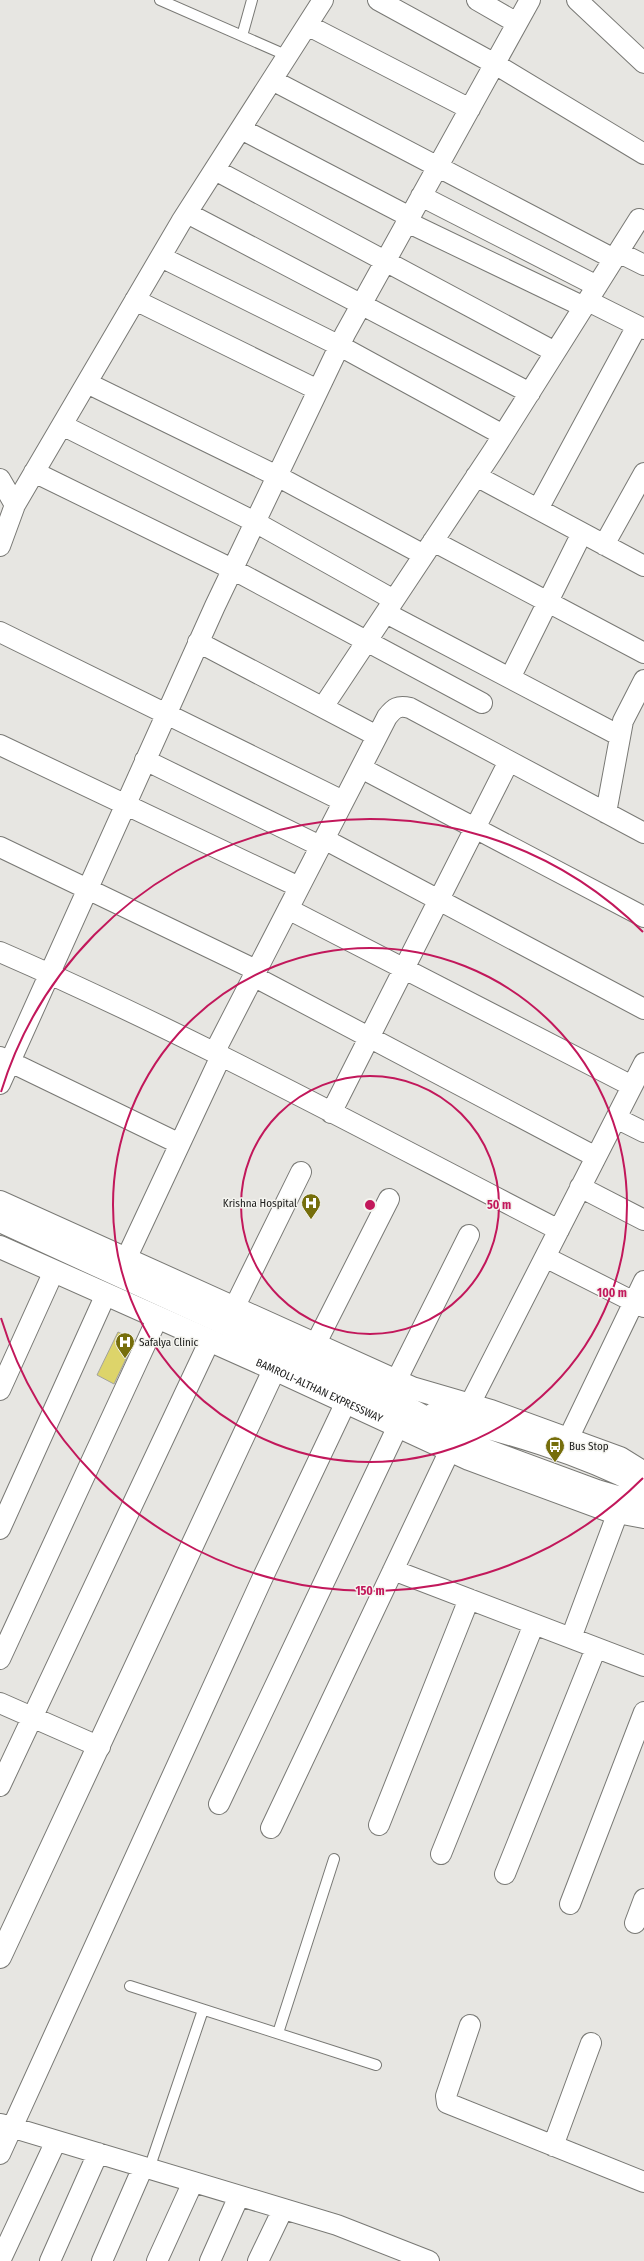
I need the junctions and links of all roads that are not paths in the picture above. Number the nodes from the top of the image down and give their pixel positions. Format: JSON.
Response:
{"nodes":[{"id":1,"x":160,"y":0,"type":"edge"},
{"id":2,"x":252,"y":0,"type":"edge"},
{"id":3,"x":323,"y":0,"type":"edge"},
{"id":4,"x":378,"y":0,"type":"edge"},
{"id":5,"x":477,"y":0,"type":"edge"},
{"id":6,"x":530,"y":0,"type":"edge"},
{"id":7,"x":577,"y":0,"type":"edge"},
{"id":8,"x":517,"y":23,"type":"junction"},
{"id":9,"x":307,"y":25,"type":"junction"},
{"id":10,"x":242,"y":36,"type":"junction"},
{"id":11,"x":288,"y":56,"type":"junction"},
{"id":12,"x":495,"y":64,"type":"junction"},
{"id":13,"x":644,"y":64,"type":"edge"},
{"id":14,"x":272,"y":80,"type":"junction"},
{"id":15,"x":470,"y":109,"type":"junction"},
{"id":16,"x":241,"y":129,"type":"junction"},
{"id":17,"x":644,"y":154,"type":"edge"},
{"id":18,"x":437,"y":168,"type":"junction"},
{"id":19,"x":215,"y":170,"type":"junction"},
{"id":20,"x":422,"y":196,"type":"junction"},
{"id":21,"x":187,"y":213,"type":"junction"},
{"id":22,"x":408,"y":219,"type":"junction"},
{"id":23,"x":639,"y":219,"type":"dead end"},
{"id":24,"x":616,"y":256,"type":"junction"},
{"id":25,"x":160,"y":257,"type":"junction"},
{"id":26,"x":386,"y":260,"type":"junction"},
{"id":27,"x":644,"y":265,"type":"edge"},
{"id":28,"x":589,"y":298,"type":"junction"},
{"id":29,"x":135,"y":300,"type":"junction"},
{"id":30,"x":362,"y":304,"type":"junction"},
{"id":31,"x":641,"y":328,"type":"edge"},
{"id":32,"x":340,"y":346,"type":"junction"},
{"id":33,"x":555,"y":352,"type":"junction"},
{"id":34,"x":87,"y":383,"type":"junction"},
{"id":35,"x":318,"y":390,"type":"junction"},
{"id":36,"x":530,"y":393,"type":"junction"},
{"id":37,"x":62,"y":425,"type":"junction"},
{"id":38,"x":503,"y":435,"type":"junction"},
{"id":39,"x":34,"y":472,"type":"junction"},
{"id":40,"x":644,"y":473,"type":"edge"},
{"id":41,"x":277,"y":476,"type":"junction"},
{"id":42,"x":476,"y":476,"type":"junction"},
{"id":43,"x":0,"y":479,"type":"edge"},
{"id":44,"x":15,"y":505,"type":"junction"},
{"id":45,"x":538,"y":509,"type":"junction"},
{"id":46,"x":255,"y":522,"type":"junction"},
{"id":47,"x":582,"y":533,"type":"junction"},
{"id":48,"x":2,"y":536,"type":"edge"},
{"id":49,"x":604,"y":545,"type":"junction"},
{"id":50,"x":428,"y":548,"type":"junction"},
{"id":51,"x":644,"y":566,"type":"edge"},
{"id":52,"x":232,"y":569,"type":"junction"},
{"id":53,"x":548,"y":602,"type":"junction"},
{"id":54,"x":390,"y":606,"type":"junction"},
{"id":55,"x":0,"y":632,"type":"edge"},
{"id":56,"x":367,"y":641,"type":"junction"},
{"id":57,"x":198,"y":642,"type":"junction"},
{"id":58,"x":644,"y":653,"type":"edge"},
{"id":59,"x":510,"y":678,"type":"junction"},
{"id":60,"x":644,"y":680,"type":"edge"},
{"id":61,"x":482,"y":703,"type":"dead end"},
{"id":62,"x":323,"y":707,"type":"junction"},
{"id":63,"x":166,"y":714,"type":"junction"},
{"id":64,"x":377,"y":736,"type":"junction"},
{"id":65,"x":620,"y":736,"type":"junction"},
{"id":66,"x":0,"y":745,"type":"edge"},
{"id":67,"x":145,"y":760,"type":"junction"},
{"id":68,"x":509,"y":761,"type":"junction"},
{"id":69,"x":361,"y":768,"type":"junction"},
{"id":70,"x":343,"y":801,"type":"junction"},
{"id":71,"x":126,"y":804,"type":"junction"},
{"id":72,"x":606,"y":813,"type":"junction"},
{"id":73,"x":474,"y":827,"type":"junction"},
{"id":74,"x":644,"y":833,"type":"edge"},
{"id":75,"x":322,"y":842,"type":"junction"},
{"id":76,"x":0,"y":847,"type":"edge"},
{"id":77,"x":299,"y":887,"type":"junction"},
{"id":78,"x":88,"y":889,"type":"junction"},
{"id":79,"x":440,"y":900,"type":"junction"},
{"id":80,"x":288,"y":909,"type":"junction"},
{"id":81,"x":644,"y":917,"type":"edge"},
{"id":82,"x":0,"y":952,"type":"edge"},
{"id":83,"x":403,"y":968,"type":"junction"},
{"id":84,"x":255,"y":973,"type":"junction"},
{"id":85,"x":49,"y":974,"type":"junction"},
{"id":86,"x":644,"y":1009,"type":"edge"},
{"id":87,"x":368,"y":1036,"type":"junction"},
{"id":88,"x":217,"y":1054,"type":"junction"},
{"id":89,"x":5,"y":1059,"type":"edge"},
{"id":90,"x":644,"y":1062,"type":"edge"},
{"id":91,"x":0,"y":1084,"type":"edge"},
{"id":92,"x":632,"y":1086,"type":"junction"},
{"id":93,"x":331,"y":1113,"type":"junction"},
{"id":94,"x":616,"y":1118,"type":"junction"},
{"id":95,"x":644,"y":1132,"type":"edge"},
{"id":96,"x":180,"y":1144,"type":"junction"},
{"id":97,"x":596,"y":1157,"type":"junction"},
{"id":98,"x":301,"y":1172,"type":"dead end"},
{"id":99,"x":580,"y":1187,"type":"junction"},
{"id":100,"x":389,"y":1198,"type":"dead end"},
{"id":101,"x":0,"y":1202,"type":"edge"},
{"id":102,"x":644,"y":1220,"type":"edge"},
{"id":103,"x":0,"y":1221,"type":"edge"},
{"id":104,"x":558,"y":1230,"type":"junction"},
{"id":105,"x":469,"y":1235,"type":"dead end"},
{"id":106,"x":2,"y":1252,"type":"edge"},
{"id":107,"x":545,"y":1257,"type":"junction"},
{"id":108,"x":126,"y":1259,"type":"junction"},
{"id":109,"x":54,"y":1271,"type":"junction"},
{"id":110,"x":644,"y":1281,"type":"edge"},
{"id":111,"x":106,"y":1294,"type":"junction"},
{"id":112,"x":639,"y":1305,"type":"edge"},
{"id":113,"x":234,"y":1308,"type":"junction"},
{"id":114,"x":158,"y":1317,"type":"junction"},
{"id":115,"x":210,"y":1340,"type":"junction"},
{"id":116,"x":315,"y":1345,"type":"junction"},
{"id":117,"x":281,"y":1351,"type":"junction"},
{"id":118,"x":396,"y":1381,"type":"junction"},
{"id":119,"x":0,"y":1390,"type":"edge"},
{"id":120,"x":346,"y":1402,"type":"junction"},
{"id":121,"x":470,"y":1404,"type":"junction"},
{"id":122,"x":401,"y":1416,"type":"junction"},
{"id":123,"x":568,"y":1439,"type":"junction"},
{"id":124,"x":450,"y":1450,"type":"junction"},
{"id":125,"x":644,"y":1473,"type":"edge"},
{"id":126,"x":644,"y":1486,"type":"edge"},
{"id":127,"x":644,"y":1505,"type":"edge"},
{"id":128,"x":618,"y":1512,"type":"junction"},
{"id":129,"x":644,"y":1517,"type":"edge"},
{"id":130,"x":0,"y":1529,"type":"edge"},
{"id":131,"x":393,"y":1570,"type":"junction"},
{"id":132,"x":469,"y":1599,"type":"junction"},
{"id":133,"x":534,"y":1624,"type":"junction"},
{"id":134,"x":571,"y":1638,"type":"junction"},
{"id":135,"x":596,"y":1648,"type":"junction"},
{"id":136,"x":0,"y":1658,"type":"edge"},
{"id":137,"x":644,"y":1666,"type":"edge"},
{"id":138,"x":0,"y":1703,"type":"edge"},
{"id":139,"x":644,"y":1712,"type":"edge"},
{"id":140,"x":31,"y":1718,"type":"junction"},
{"id":141,"x":100,"y":1747,"type":"junction"},
{"id":142,"x":0,"y":1786,"type":"edge"},
{"id":143,"x":219,"y":1804,"type":"dead end"},
{"id":144,"x":379,"y":1825,"type":"dead end"},
{"id":145,"x":271,"y":1828,"type":"dead end"},
{"id":146,"x":441,"y":1854,"type":"dead end"},
{"id":147,"x":334,"y":1859,"type":"dead end"},
{"id":148,"x":505,"y":1874,"type":"dead end"},
{"id":149,"x":644,"y":1899,"type":"edge"},
{"id":150,"x":570,"y":1904,"type":"dead end"},
{"id":151,"x":635,"y":1923,"type":"dead end"},
{"id":152,"x":0,"y":1957,"type":"edge"},
{"id":153,"x":130,"y":1986,"type":"dead end"},
{"id":154,"x":203,"y":2010,"type":"junction"},
{"id":155,"x":470,"y":2025,"type":"dead end"},
{"id":156,"x":278,"y":2033,"type":"junction"},
{"id":157,"x":591,"y":2043,"type":"dead end"},
{"id":158,"x":376,"y":2064,"type":"dead end"},
{"id":159,"x":6,"y":2125,"type":"edge"},
{"id":160,"x":56,"y":2141,"type":"junction"},
{"id":161,"x":553,"y":2146,"type":"junction"},
{"id":162,"x":98,"y":2153,"type":"junction"},
{"id":163,"x":0,"y":2154,"type":"edge"},
{"id":164,"x":146,"y":2168,"type":"junction"},
{"id":165,"x":193,"y":2182,"type":"junction"},
{"id":166,"x":644,"y":2182,"type":"edge"},
{"id":167,"x":240,"y":2196,"type":"junction"},
{"id":168,"x":282,"y":2209,"type":"junction"},
{"id":169,"x":0,"y":2261,"type":"edge"},
{"id":170,"x":50,"y":2261,"type":"edge"},
{"id":171,"x":102,"y":2261,"type":"edge"},
{"id":172,"x":157,"y":2261,"type":"edge"},
{"id":173,"x":210,"y":2261,"type":"edge"},
{"id":174,"x":258,"y":2261,"type":"edge"},
{"id":175,"x":429,"y":2261,"type":"edge"}],
"edges":[{"from":1,"to":10,"type":"lane"},
{"from":2,"to":10,"type":"lane"},
{"from":3,"to":9,"type":"street"},
{"from":4,"to":12,"type":"street"},
{"from":5,"to":8,"type":"street"},
{"from":6,"to":8,"type":"street"},
{"from":7,"to":13,"type":"street"},
{"from":8,"to":12,"type":"street"},
{"from":9,"to":11,"type":"street"},
{"from":9,"to":15,"type":"street"},
{"from":10,"to":11,"type":"lane"},
{"from":11,"to":14,"type":"street"},
{"from":12,"to":15,"type":"street"},
{"from":12,"to":17,"type":"street"},
{"from":14,"to":16,"type":"street"},
{"from":14,"to":18,"type":"street"},
{"from":15,"to":18,"type":"street"},
{"from":16,"to":19,"type":"street"},
{"from":16,"to":22,"type":"street"},
{"from":18,"to":20,"type":"street"},
{"from":18,"to":24,"type":"street"},
{"from":19,"to":21,"type":"street"},
{"from":19,"to":26,"type":"street"},
{"from":20,"to":22,"type":"street"},
{"from":20,"to":28,"type":"street"},
{"from":21,"to":25,"type":"street"},
{"from":21,"to":30,"type":"street"},
{"from":22,"to":26,"type":"street"},
{"from":22,"to":28,"type":"street"},
{"from":23,"to":24,"type":"street"},
{"from":24,"to":27,"type":"street"},
{"from":24,"to":28,"type":"street"},
{"from":25,"to":29,"type":"street"},
{"from":25,"to":32,"type":"street"},
{"from":26,"to":30,"type":"street"},
{"from":26,"to":33,"type":"street"},
{"from":28,"to":31,"type":"street"},
{"from":28,"to":33,"type":"street"},
{"from":29,"to":34,"type":"street"},
{"from":29,"to":35,"type":"street"},
{"from":30,"to":32,"type":"street"},
{"from":30,"to":36,"type":"street"},
{"from":31,"to":45,"type":"street"},
{"from":32,"to":35,"type":"street"},
{"from":32,"to":38,"type":"street"},
{"from":33,"to":36,"type":"street"},
{"from":34,"to":37,"type":"street"},
{"from":34,"to":41,"type":"street"},
{"from":35,"to":41,"type":"street"},
{"from":36,"to":38,"type":"street"},
{"from":37,"to":39,"type":"street"},
{"from":37,"to":46,"type":"street"},
{"from":38,"to":42,"type":"street"},
{"from":39,"to":44,"type":"street"},
{"from":39,"to":52,"type":"street"},
{"from":40,"to":49,"type":"street"},
{"from":41,"to":46,"type":"street"},
{"from":41,"to":50,"type":"street"},
{"from":42,"to":45,"type":"street"},
{"from":42,"to":50,"type":"street"},
{"from":43,"to":44,"type":"street"},
{"from":44,"to":48,"type":"street"},
{"from":45,"to":47,"type":"street"},
{"from":46,"to":52,"type":"street"},
{"from":46,"to":54,"type":"street"},
{"from":47,"to":49,"type":"street"},
{"from":47,"to":53,"type":"street"},
{"from":49,"to":51,"type":"street"},
{"from":50,"to":53,"type":"street"},
{"from":50,"to":54,"type":"street"},
{"from":52,"to":56,"type":"street"},
{"from":52,"to":57,"type":"street"},
{"from":53,"to":58,"type":"street"},
{"from":53,"to":59,"type":"street"},
{"from":54,"to":56,"type":"street"},
{"from":54,"to":59,"type":"street"},
{"from":55,"to":63,"type":"street"},
{"from":56,"to":61,"type":"street"},
{"from":56,"to":62,"type":"street"},
{"from":57,"to":62,"type":"street"},
{"from":57,"to":63,"type":"street"},
{"from":59,"to":65,"type":"street"},
{"from":60,"to":65,"type":"street"},
{"from":62,"to":64,"type":"street"},
{"from":63,"to":67,"type":"street"},
{"from":63,"to":70,"type":"street"},
{"from":64,"to":68,"type":"street"},
{"from":64,"to":69,"type":"street"},
{"from":65,"to":72,"type":"street"},
{"from":66,"to":71,"type":"street"},
{"from":67,"to":71,"type":"street"},
{"from":67,"to":75,"type":"street"},
{"from":68,"to":72,"type":"street"},
{"from":68,"to":73,"type":"street"},
{"from":69,"to":70,"type":"street"},
{"from":69,"to":73,"type":"street"},
{"from":70,"to":75,"type":"street"},
{"from":71,"to":77,"type":"street"},
{"from":71,"to":78,"type":"street"},
{"from":72,"to":74,"type":"street"},
{"from":73,"to":79,"type":"street"},
{"from":73,"to":81,"type":"street"},
{"from":75,"to":77,"type":"street"},
{"from":75,"to":79,"type":"street"},
{"from":76,"to":78,"type":"street"},
{"from":77,"to":80,"type":"street"},
{"from":78,"to":84,"type":"street"},
{"from":78,"to":85,"type":"street"},
{"from":79,"to":83,"type":"street"},
{"from":79,"to":86,"type":"street"},
{"from":80,"to":83,"type":"street"},
{"from":80,"to":84,"type":"street"},
{"from":82,"to":85,"type":"street"},
{"from":83,"to":87,"type":"street"},
{"from":83,"to":92,"type":"street"},
{"from":84,"to":87,"type":"street"},
{"from":84,"to":88,"type":"street"},
{"from":85,"to":88,"type":"street"},
{"from":85,"to":89,"type":"street"},
{"from":87,"to":93,"type":"street"},
{"from":87,"to":97,"type":"street"},
{"from":88,"to":93,"type":"street"},
{"from":88,"to":96,"type":"street"},
{"from":89,"to":91,"type":"street"},
{"from":89,"to":96,"type":"street"},
{"from":90,"to":92,"type":"street"},
{"from":92,"to":94,"type":"street"},
{"from":93,"to":104,"type":"street"},
{"from":94,"to":95,"type":"street"},
{"from":94,"to":97,"type":"street"},
{"from":96,"to":108,"type":"street"},
{"from":97,"to":99,"type":"street"},
{"from":98,"to":113,"type":"street"},
{"from":99,"to":102,"type":"street"},
{"from":99,"to":104,"type":"street"},
{"from":100,"to":116,"type":"street"},
{"from":101,"to":108,"type":"main road"},
{"from":103,"to":117,"type":"main road","name":"BAMROLI-ALTHAN EXPRESSWAY"},
{"from":104,"to":107,"type":"street"},
{"from":105,"to":118,"type":"street"},
{"from":106,"to":109,"type":"main road","name":"BAMROLI-ALTHAN EXPRESSWAY"},
{"from":107,"to":112,"type":"street"},
{"from":107,"to":121,"type":"street"},
{"from":108,"to":113,"type":"main road"},
{"from":109,"to":111,"type":"main road","name":"BAMROLI-ALTHAN EXPRESSWAY"},
{"from":109,"to":119,"type":"street"},
{"from":110,"to":112,"type":"street"},
{"from":111,"to":114,"type":"main road","name":"BAMROLI-ALTHAN EXPRESSWAY"},
{"from":111,"to":130,"type":"street"},
{"from":112,"to":123,"type":"street"},
{"from":113,"to":117,"type":"main road"},
{"from":114,"to":115,"type":"main road","name":"BAMROLI-ALTHAN EXPRESSWAY"},
{"from":114,"to":136,"type":"street"},
{"from":115,"to":117,"type":"main road","name":"BAMROLI-ALTHAN EXPRESSWAY"},
{"from":115,"to":140,"type":"street"},
{"from":116,"to":117,"type":"main road"},
{"from":116,"to":118,"type":"main road"},
{"from":117,"to":120,"type":"main road","name":"BAMROLI-ALTHAN EXPRESSWAY"},
{"from":117,"to":122,"type":"main road","name":"BAMROLI-ALTHAN EXPRESSWAY"},
{"from":117,"to":141,"type":"main road"},
{"from":118,"to":121,"type":"main road"},
{"from":120,"to":122,"type":"main road","name":"BAMROLI-ALTHAN EXPRESSWAY"},
{"from":120,"to":159,"type":"street"},
{"from":121,"to":123,"type":"main road"},
{"from":122,"to":124,"type":"main road","name":"BAMROLI-ALTHAN EXPRESSWAY"},
{"from":122,"to":126,"type":"main road"},
{"from":122,"to":127,"type":"main road"},
{"from":122,"to":143,"type":"street"},
{"from":123,"to":125,"type":"main road"},
{"from":124,"to":128,"type":"main road","name":"BAMROLI-ALTHAN EXPRESSWAY"},
{"from":124,"to":131,"type":"street"},
{"from":128,"to":129,"type":"main road","name":"BAMROLI-ALTHAN EXPRESSWAY"},
{"from":128,"to":134,"type":"street"},
{"from":131,"to":132,"type":"street"},
{"from":131,"to":145,"type":"street"},
{"from":132,"to":133,"type":"street"},
{"from":132,"to":144,"type":"street"},
{"from":133,"to":134,"type":"street"},
{"from":133,"to":146,"type":"street"},
{"from":134,"to":135,"type":"street"},
{"from":135,"to":137,"type":"street"},
{"from":135,"to":148,"type":"street"},
{"from":138,"to":140,"type":"street"},
{"from":139,"to":150,"type":"street"},
{"from":140,"to":141,"type":"street"},
{"from":140,"to":142,"type":"street"},
{"from":141,"to":152,"type":"main road"},
{"from":147,"to":156,"type":"lane"},
{"from":149,"to":151,"type":"street"},
{"from":153,"to":154,"type":"lane"},
{"from":154,"to":156,"type":"lane"},
{"from":154,"to":164,"type":"lane"},
{"from":155,"to":161,"type":"street"},
{"from":156,"to":158,"type":"lane"},
{"from":157,"to":161,"type":"street"},
{"from":159,"to":160,"type":"street"},
{"from":159,"to":163,"type":"street"},
{"from":160,"to":162,"type":"street"},
{"from":160,"to":169,"type":"street"},
{"from":161,"to":166,"type":"street"},
{"from":162,"to":164,"type":"street"},
{"from":162,"to":170,"type":"street"},
{"from":164,"to":165,"type":"street"},
{"from":164,"to":171,"type":"street"},
{"from":165,"to":167,"type":"street"},
{"from":165,"to":172,"type":"street"},
{"from":167,"to":168,"type":"street"},
{"from":167,"to":173,"type":"street"},
{"from":168,"to":174,"type":"street"},
{"from":168,"to":175,"type":"street"}]}
